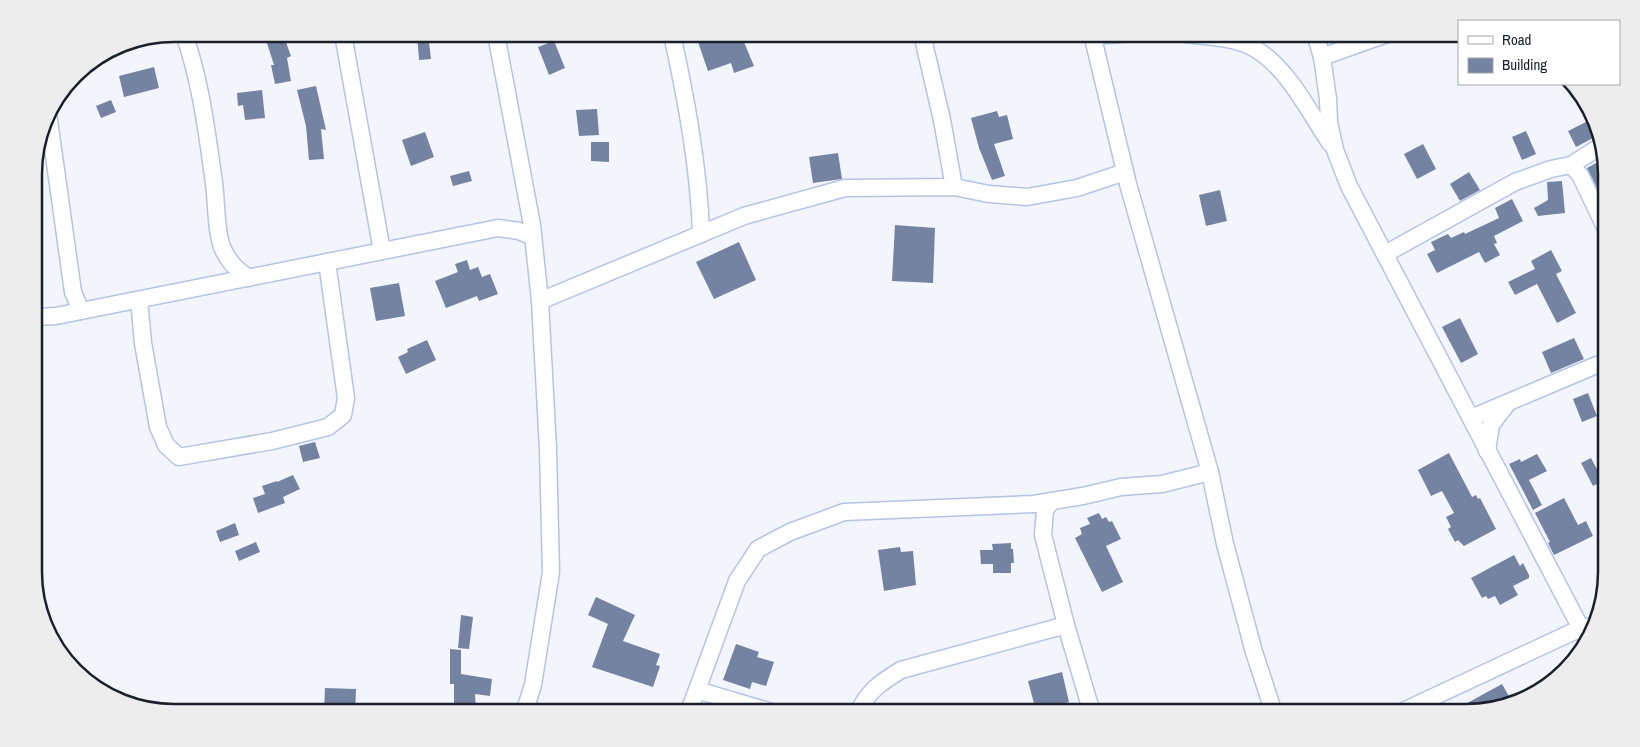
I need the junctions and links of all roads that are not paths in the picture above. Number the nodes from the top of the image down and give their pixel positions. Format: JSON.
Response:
{"nodes":[{"id":1,"x":187,"y":42,"type":"edge"},
{"id":2,"x":344,"y":42,"type":"edge"},
{"id":3,"x":497,"y":42,"type":"edge"},
{"id":4,"x":674,"y":42,"type":"edge"},
{"id":5,"x":924,"y":42,"type":"edge"},
{"id":6,"x":1094,"y":42,"type":"edge"},
{"id":7,"x":1236,"y":42,"type":"edge"},
{"id":8,"x":1317,"y":42,"type":"edge"},
{"id":9,"x":1364,"y":42,"type":"edge"},
{"id":10,"x":1322,"y":57,"type":"junction"},
{"id":11,"x":51,"y":131,"type":"edge"},
{"id":12,"x":1335,"y":150,"type":"junction"},
{"id":13,"x":1595,"y":150,"type":"edge"},
{"id":14,"x":1571,"y":165,"type":"junction"},
{"id":15,"x":1125,"y":172,"type":"junction"},
{"id":16,"x":954,"y":187,"type":"junction"},
{"id":17,"x":1598,"y":212,"type":"edge"},
{"id":18,"x":701,"y":234,"type":"junction"},
{"id":19,"x":533,"y":237,"type":"junction"},
{"id":20,"x":382,"y":251,"type":"junction"},
{"id":21,"x":1385,"y":254,"type":"junction"},
{"id":22,"x":327,"y":262,"type":"junction"},
{"id":23,"x":249,"y":278,"type":"junction"},
{"id":24,"x":139,"y":300,"type":"junction"},
{"id":25,"x":540,"y":301,"type":"junction"},
{"id":26,"x":81,"y":311,"type":"junction"},
{"id":27,"x":43,"y":317,"type":"edge"},
{"id":28,"x":1598,"y":364,"type":"edge"},
{"id":29,"x":1507,"y":403,"type":"junction"},
{"id":30,"x":1471,"y":418,"type":"junction"},
{"id":31,"x":1487,"y":451,"type":"junction"},
{"id":32,"x":1210,"y":472,"type":"junction"},
{"id":33,"x":1052,"y":501,"type":"junction"},
{"id":34,"x":1013,"y":504,"type":"junction"},
{"id":35,"x":1043,"y":535,"type":"junction"},
{"id":36,"x":1066,"y":625,"type":"junction"},
{"id":37,"x":1585,"y":626,"type":"edge"},
{"id":38,"x":1582,"y":634,"type":"edge"},
{"id":39,"x":697,"y":690,"type":"junction"},
{"id":40,"x":527,"y":704,"type":"edge"},
{"id":41,"x":692,"y":704,"type":"edge"},
{"id":42,"x":745,"y":704,"type":"edge"},
{"id":43,"x":862,"y":704,"type":"edge"},
{"id":44,"x":1089,"y":704,"type":"edge"},
{"id":45,"x":1271,"y":704,"type":"edge"},
{"id":46,"x":1419,"y":704,"type":"edge"}],
"edges":[{"from":1,"to":23,"type":"street"},
{"from":2,"to":20,"type":"street"},
{"from":3,"to":19,"type":"street"},
{"from":4,"to":18,"type":"street"},
{"from":5,"to":16,"type":"street"},
{"from":6,"to":15,"type":"street"},
{"from":7,"to":12,"type":"street"},
{"from":8,"to":10,"type":"street"},
{"from":9,"to":10,"type":"street"},
{"from":10,"to":12,"type":"street"},
{"from":11,"to":26,"type":"street"},
{"from":12,"to":21,"type":"street"},
{"from":13,"to":14,"type":"street"},
{"from":14,"to":17,"type":"street"},
{"from":14,"to":21,"type":"street"},
{"from":15,"to":16,"type":"street"},
{"from":15,"to":32,"type":"street"},
{"from":16,"to":18,"type":"street"},
{"from":18,"to":25,"type":"street"},
{"from":19,"to":20,"type":"street"},
{"from":19,"to":25,"type":"street"},
{"from":20,"to":22,"type":"street"},
{"from":21,"to":30,"type":"street"},
{"from":22,"to":23,"type":"street"},
{"from":22,"to":24,"type":"street"},
{"from":23,"to":24,"type":"street"},
{"from":24,"to":26,"type":"street"},
{"from":25,"to":40,"type":"street"},
{"from":26,"to":27,"type":"street"},
{"from":28,"to":29,"type":"street"},
{"from":29,"to":30,"type":"street"},
{"from":29,"to":31,"type":"street"},
{"from":30,"to":31,"type":"street"},
{"from":31,"to":37,"type":"street"},
{"from":32,"to":33,"type":"street"},
{"from":32,"to":45,"type":"street"},
{"from":33,"to":34,"type":"street"},
{"from":33,"to":35,"type":"street"},
{"from":34,"to":35,"type":"street"},
{"from":34,"to":39,"type":"street"},
{"from":35,"to":36,"type":"street"},
{"from":36,"to":43,"type":"street"},
{"from":36,"to":44,"type":"street"},
{"from":38,"to":46,"type":"street"},
{"from":39,"to":41,"type":"street"},
{"from":39,"to":42,"type":"street"}]}
